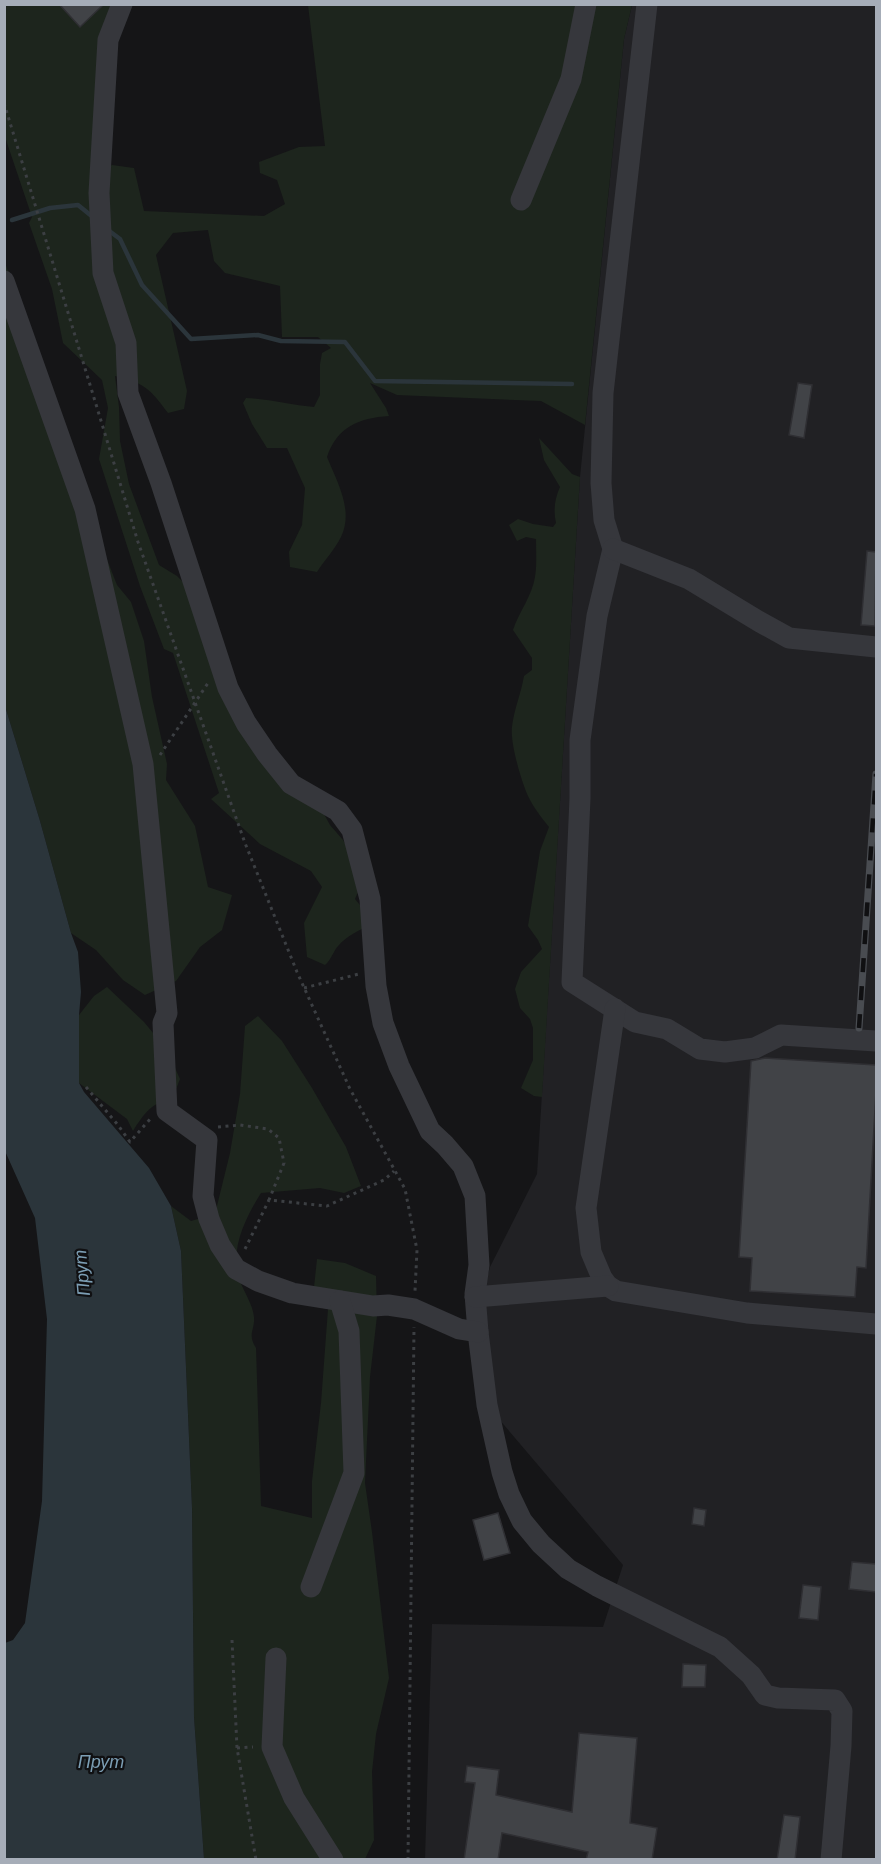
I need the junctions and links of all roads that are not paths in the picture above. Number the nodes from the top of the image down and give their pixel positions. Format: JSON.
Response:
{"nodes":[{"id":1,"x":122,"y":4,"type":"edge"},
{"id":2,"x":586,"y":4,"type":"edge"},
{"id":3,"x":647,"y":4,"type":"edge"},
{"id":4,"x":521,"y":200,"type":"dead end"},
{"id":5,"x":4,"y":281,"type":"edge"},
{"id":6,"x":613,"y":549,"type":"junction"},
{"id":7,"x":876,"y":647,"type":"edge"},
{"id":8,"x":615,"y":1009,"type":"junction"},
{"id":9,"x":876,"y":1041,"type":"edge"},
{"id":10,"x":608,"y":1286,"type":"junction"},
{"id":11,"x":475,"y":1297,"type":"junction"},
{"id":12,"x":340,"y":1301,"type":"junction"},
{"id":13,"x":876,"y":1324,"type":"edge"},
{"id":14,"x":478,"y":1332,"type":"junction"},
{"id":15,"x":311,"y":1587,"type":"dead end"},
{"id":16,"x":276,"y":1658,"type":"dead end"},
{"id":17,"x":333,"y":1860,"type":"edge"},
{"id":18,"x":831,"y":1860,"type":"edge"}],
"edges":[{"from":1,"to":11,"type":"street"},
{"from":2,"to":4,"type":"street"},
{"from":3,"to":6,"type":"street"},
{"from":5,"to":12,"type":"street"},
{"from":6,"to":7,"type":"street"},
{"from":6,"to":8,"type":"street"},
{"from":8,"to":9,"type":"street"},
{"from":8,"to":10,"type":"street"},
{"from":10,"to":11,"type":"street"},
{"from":10,"to":13,"type":"street"},
{"from":11,"to":14,"type":"street"},
{"from":12,"to":14,"type":"street"},
{"from":12,"to":15,"type":"street"},
{"from":14,"to":18,"type":"street"},
{"from":16,"to":17,"type":"street"}]}
